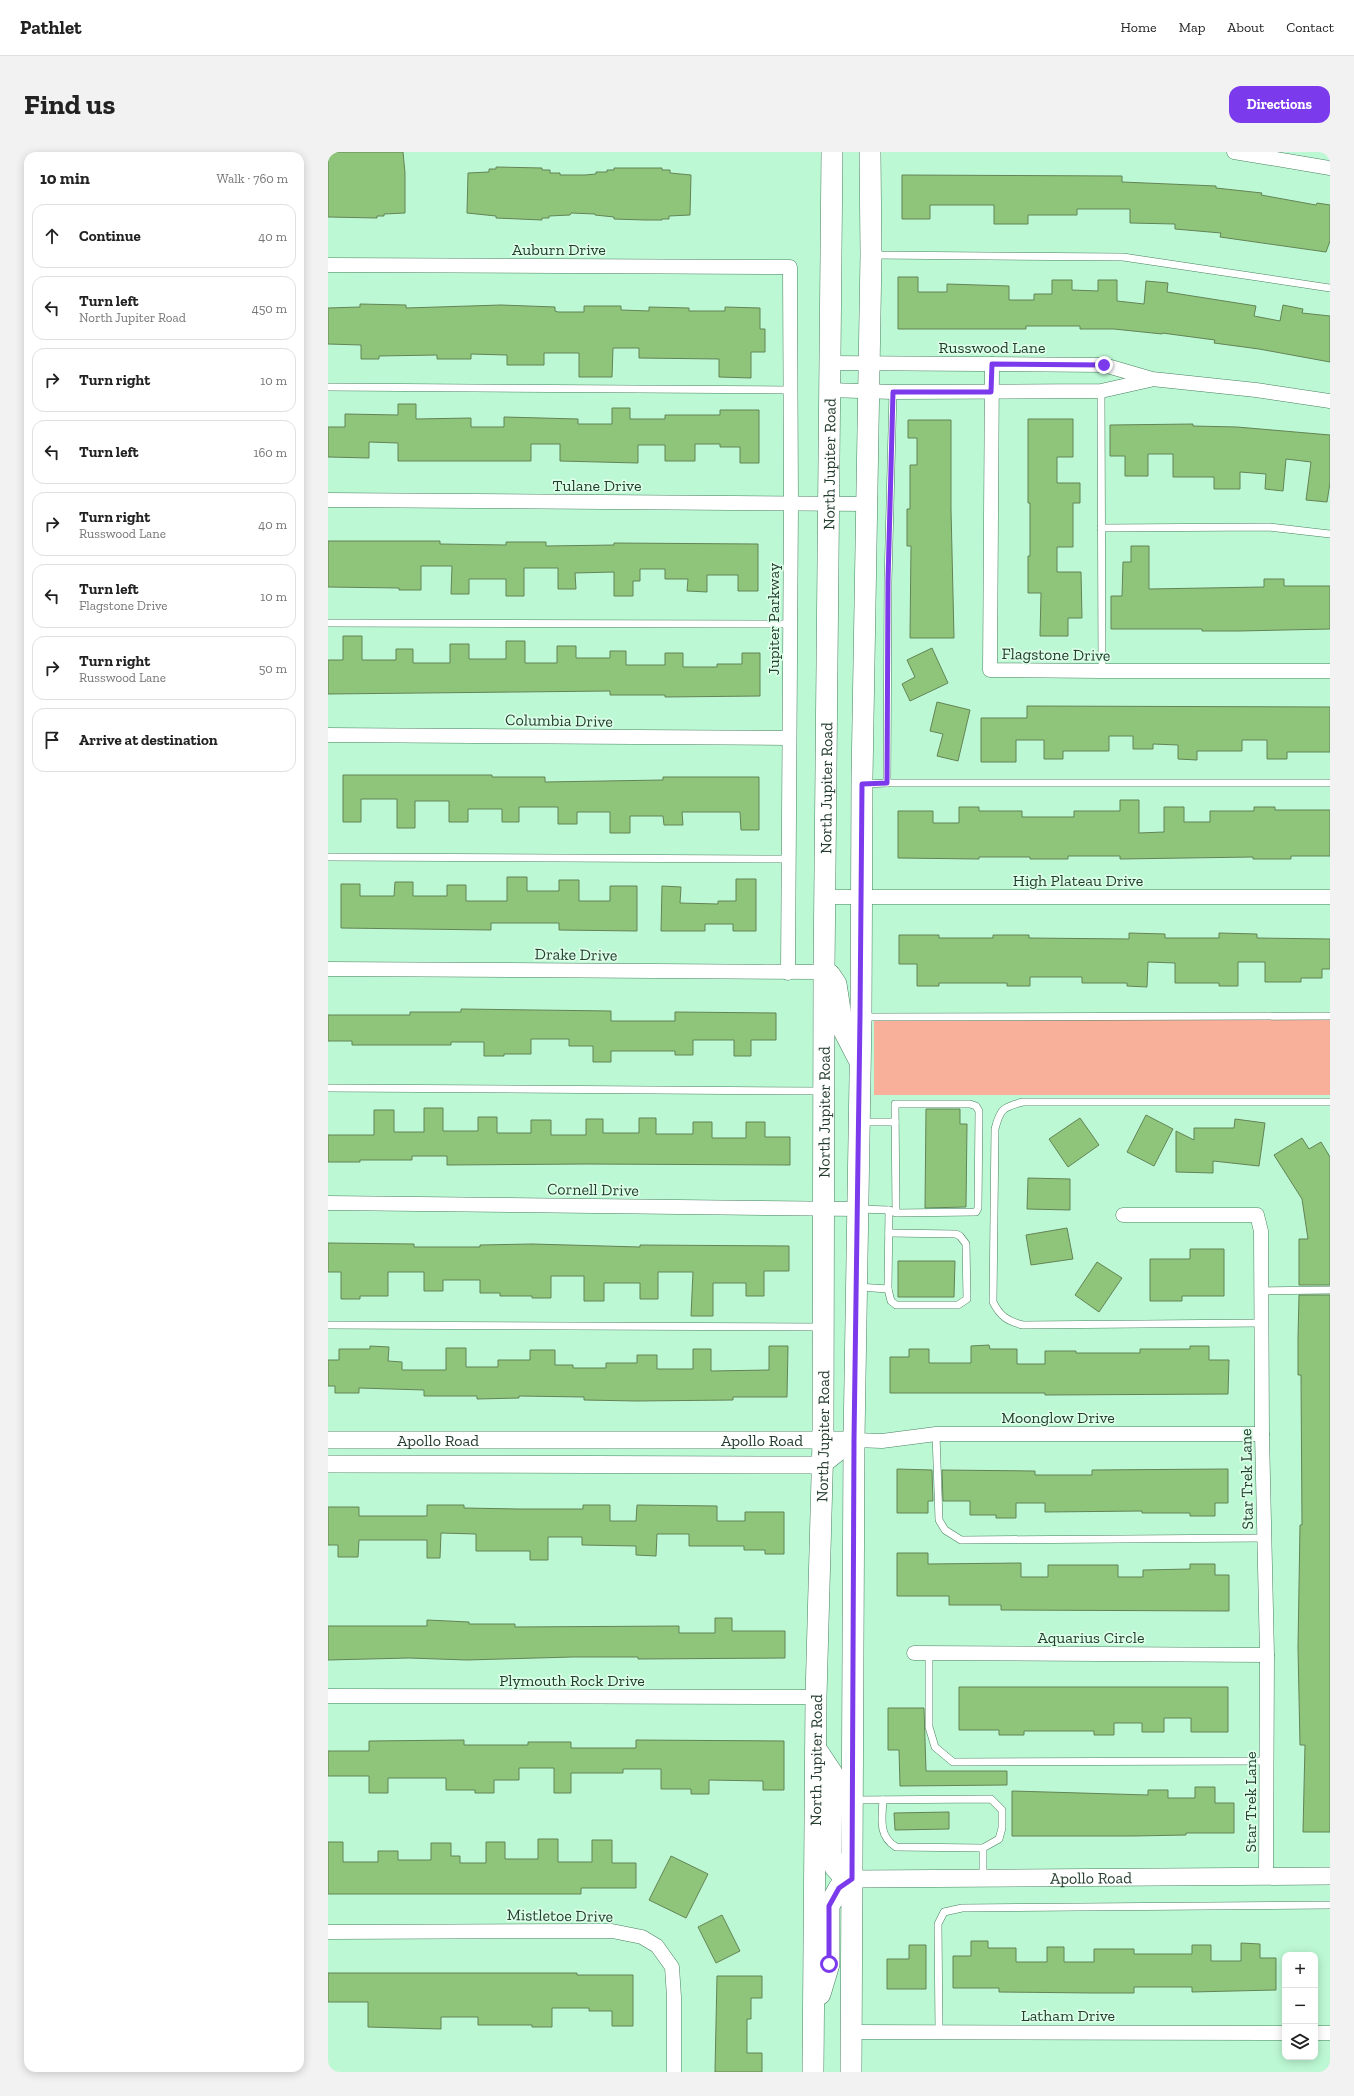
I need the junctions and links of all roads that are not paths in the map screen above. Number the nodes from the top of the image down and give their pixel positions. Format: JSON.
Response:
{"nodes":[{"id":1,"x":832,"y":152,"type":"edge"},
{"id":2,"x":870,"y":152,"type":"edge"},
{"id":3,"x":1234,"y":152,"type":"edge"},
{"id":4,"x":1330,"y":168,"type":"edge"},
{"id":5,"x":871,"y":255,"type":"junction"},
{"id":6,"x":328,"y":265,"type":"edge"},
{"id":7,"x":790,"y":266,"type":"joint"},
{"id":8,"x":1330,"y":288,"type":"edge"},
{"id":9,"x":829,"y":363,"type":"junction"},
{"id":10,"x":868,"y":364,"type":"junction"},
{"id":11,"x":992,"y":364,"type":"junction"},
{"id":12,"x":1152,"y":379,"type":"junction"},
{"id":13,"x":328,"y":387,"type":"edge"},
{"id":14,"x":791,"y":390,"type":"junction"},
{"id":15,"x":828,"y":390,"type":"junction"},
{"id":16,"x":868,"y":390,"type":"junction"},
{"id":17,"x":1102,"y":390,"type":"junction"},
{"id":18,"x":893,"y":392,"type":"junction"},
{"id":19,"x":991,"y":392,"type":"junction"},
{"id":20,"x":1330,"y":401,"type":"edge"},
{"id":21,"x":328,"y":500,"type":"edge"},
{"id":22,"x":791,"y":504,"type":"junction"},
{"id":23,"x":829,"y":504,"type":"junction"},
{"id":24,"x":866,"y":504,"type":"junction"},
{"id":25,"x":1102,"y":528,"type":"junction"},
{"id":26,"x":1330,"y":534,"type":"edge"},
{"id":27,"x":328,"y":623,"type":"edge"},
{"id":28,"x":790,"y":624,"type":"junction"},
{"id":29,"x":1330,"y":671,"type":"edge"},
{"id":30,"x":1102,"y":672,"type":"junction"},
{"id":31,"x":328,"y":735,"type":"edge"},
{"id":32,"x":789,"y":738,"type":"junction"},
{"id":33,"x":887,"y":783,"type":"junction"},
{"id":34,"x":1330,"y":783,"type":"edge"},
{"id":35,"x":862,"y":784,"type":"junction"},
{"id":36,"x":328,"y":857,"type":"edge"},
{"id":37,"x":789,"y":859,"type":"junction"},
{"id":38,"x":826,"y":897,"type":"junction"},
{"id":39,"x":1330,"y":897,"type":"edge"},
{"id":40,"x":860,"y":898,"type":"junction"},
{"id":41,"x":328,"y":968,"type":"edge"},
{"id":42,"x":824,"y":972,"type":"junction"},
{"id":43,"x":788,"y":973,"type":"junction"},
{"id":44,"x":1330,"y":1016,"type":"edge"},
{"id":45,"x":860,"y":1017,"type":"junction"},
{"id":46,"x":860,"y":1060,"type":"junction"},
{"id":47,"x":328,"y":1088,"type":"edge"},
{"id":48,"x":824,"y":1091,"type":"junction"},
{"id":49,"x":1330,"y":1102,"type":"edge"},
{"id":50,"x":859,"y":1122,"type":"junction"},
{"id":51,"x":895,"y":1122,"type":"junction"},
{"id":52,"x":328,"y":1203,"type":"edge"},
{"id":53,"x":823,"y":1209,"type":"junction"},
{"id":54,"x":857,"y":1209,"type":"junction"},
{"id":55,"x":893,"y":1211,"type":"junction"},
{"id":56,"x":1123,"y":1215,"type":"dead end"},
{"id":57,"x":889,"y":1233,"type":"junction"},
{"id":58,"x":856,"y":1287,"type":"junction"},
{"id":59,"x":888,"y":1289,"type":"junction"},
{"id":60,"x":1330,"y":1290,"type":"edge"},
{"id":61,"x":1262,"y":1291,"type":"junction"},
{"id":62,"x":1262,"y":1324,"type":"junction"},
{"id":63,"x":328,"y":1325,"type":"edge"},
{"id":64,"x":822,"y":1327,"type":"junction"},
{"id":65,"x":936,"y":1434,"type":"junction"},
{"id":66,"x":1262,"y":1434,"type":"junction"},
{"id":67,"x":328,"y":1440,"type":"edge"},
{"id":68,"x":854,"y":1440,"type":"junction"},
{"id":69,"x":823,"y":1441,"type":"junction"},
{"id":70,"x":328,"y":1464,"type":"edge"},
{"id":71,"x":823,"y":1465,"type":"junction"},
{"id":72,"x":1264,"y":1538,"type":"junction"},
{"id":73,"x":914,"y":1653,"type":"dead end"},
{"id":74,"x":928,"y":1653,"type":"junction"},
{"id":75,"x":1267,"y":1655,"type":"junction"},
{"id":76,"x":328,"y":1696,"type":"edge"},
{"id":77,"x":816,"y":1697,"type":"junction"},
{"id":78,"x":816,"y":1749,"type":"junction"},
{"id":79,"x":1267,"y":1761,"type":"junction"},
{"id":80,"x":853,"y":1800,"type":"junction"},
{"id":81,"x":883,"y":1800,"type":"junction"},
{"id":82,"x":983,"y":1848,"type":"junction"},
{"id":83,"x":1266,"y":1876,"type":"junction"},
{"id":84,"x":1330,"y":1876,"type":"edge"},
{"id":85,"x":983,"y":1878,"type":"junction"},
{"id":86,"x":852,"y":1879,"type":"junction"},
{"id":87,"x":1330,"y":1905,"type":"edge"},
{"id":88,"x":328,"y":1932,"type":"edge"},
{"id":89,"x":813,"y":2010,"type":"junction"},
{"id":90,"x":852,"y":2032,"type":"junction"},
{"id":91,"x":940,"y":2032,"type":"junction"},
{"id":92,"x":1282,"y":2033,"type":"edge"},
{"id":93,"x":1318,"y":2033,"type":"edge"},
{"id":94,"x":1330,"y":2033,"type":"edge"},
{"id":95,"x":674,"y":2072,"type":"edge"},
{"id":96,"x":813,"y":2072,"type":"edge"},
{"id":97,"x":851,"y":2072,"type":"edge"}],
"edges":[{"from":1,"to":9,"type":"main road","name":"North Jupiter Road"},
{"from":2,"to":5,"type":"main road","name":"North Jupiter Road"},
{"from":3,"to":4,"type":"street"},
{"from":5,"to":8,"type":"lane"},
{"from":5,"to":10,"type":"main road","name":"North Jupiter Road"},
{"from":6,"to":7,"type":"street","name":"Auburn Drive"},
{"from":7,"to":14,"type":"street","name":"Jupiter Parkway"},
{"from":9,"to":10,"type":"street","name":"Russwood Lane"},
{"from":9,"to":15,"type":"main road","name":"North Jupiter Road"},
{"from":10,"to":11,"type":"street","name":"Russwood Lane"},
{"from":10,"to":16,"type":"main road","name":"North Jupiter Road"},
{"from":11,"to":12,"type":"street","name":"Russwood Lane"},
{"from":11,"to":19,"type":"street","name":"Flagstone Drive"},
{"from":12,"to":17,"type":"street","name":"Russwood Lane"},
{"from":12,"to":20,"type":"street","name":"Russwood Lane"},
{"from":13,"to":14,"type":"lane"},
{"from":14,"to":22,"type":"street","name":"Jupiter Parkway"},
{"from":15,"to":16,"type":"street","name":"Russwood Lane"},
{"from":15,"to":23,"type":"main road","name":"North Jupiter Road"},
{"from":16,"to":18,"type":"street","name":"Russwood Lane"},
{"from":16,"to":24,"type":"main road","name":"North Jupiter Road"},
{"from":17,"to":19,"type":"street","name":"Russwood Lane"},
{"from":17,"to":25,"type":"lane"},
{"from":18,"to":19,"type":"street","name":"Russwood Lane"},
{"from":18,"to":33,"type":"lane"},
{"from":19,"to":30,"type":"street","name":"Flagstone Drive"},
{"from":21,"to":22,"type":"street","name":"Tulane Drive"},
{"from":22,"to":23,"type":"street","name":"Tulane Drive"},
{"from":22,"to":28,"type":"street","name":"Jupiter Parkway"},
{"from":23,"to":24,"type":"street","name":"Tulane Drive"},
{"from":23,"to":38,"type":"main road","name":"North Jupiter Road"},
{"from":24,"to":35,"type":"main road","name":"North Jupiter Road"},
{"from":25,"to":26,"type":"lane"},
{"from":25,"to":30,"type":"lane"},
{"from":27,"to":28,"type":"lane"},
{"from":28,"to":32,"type":"street","name":"Jupiter Parkway"},
{"from":29,"to":30,"type":"street","name":"Flagstone Drive"},
{"from":31,"to":32,"type":"street","name":"Columbia Drive"},
{"from":32,"to":37,"type":"street","name":"Jupiter Parkway"},
{"from":33,"to":34,"type":"lane"},
{"from":33,"to":35,"type":"lane"},
{"from":35,"to":40,"type":"main road","name":"North Jupiter Road"},
{"from":36,"to":37,"type":"lane"},
{"from":37,"to":43,"type":"street","name":"Jupiter Parkway"},
{"from":38,"to":40,"type":"street","name":"High Plateau Drive"},
{"from":38,"to":42,"type":"main road","name":"North Jupiter Road"},
{"from":39,"to":40,"type":"street","name":"High Plateau Drive"},
{"from":40,"to":45,"type":"main road","name":"North Jupiter Road"},
{"from":41,"to":43,"type":"street","name":"Drake Drive"},
{"from":42,"to":43,"type":"street","name":"Drake Drive"},
{"from":42,"to":46,"type":"main road"},
{"from":42,"to":48,"type":"main road","name":"North Jupiter Road"},
{"from":44,"to":45,"type":"lane"},
{"from":45,"to":46,"type":"main road","name":"North Jupiter Road"},
{"from":46,"to":50,"type":"main road","name":"North Jupiter Road"},
{"from":47,"to":48,"type":"lane"},
{"from":48,"to":53,"type":"main road","name":"North Jupiter Road"},
{"from":49,"to":62,"type":"lane"},
{"from":50,"to":51,"type":"lane"},
{"from":50,"to":54,"type":"main road","name":"North Jupiter Road"},
{"from":51,"to":55,"type":"lane"},
{"from":51,"to":55,"type":"lane"},
{"from":52,"to":53,"type":"street","name":"Cornell Drive"},
{"from":53,"to":54,"type":"street","name":"Cornell Drive"},
{"from":53,"to":64,"type":"main road","name":"North Jupiter Road"},
{"from":54,"to":55,"type":"lane"},
{"from":54,"to":58,"type":"main road","name":"North Jupiter Road"},
{"from":55,"to":57,"type":"lane"},
{"from":56,"to":61,"type":"street","name":"Star Trek Lane"},
{"from":57,"to":59,"type":"lane"},
{"from":57,"to":59,"type":"lane"},
{"from":58,"to":59,"type":"lane"},
{"from":58,"to":68,"type":"main road","name":"North Jupiter Road"},
{"from":60,"to":61,"type":"lane"},
{"from":61,"to":62,"type":"street","name":"Star Trek Lane"},
{"from":62,"to":66,"type":"street","name":"Star Trek Lane"},
{"from":63,"to":64,"type":"lane"},
{"from":64,"to":69,"type":"main road","name":"North Jupiter Road"},
{"from":65,"to":66,"type":"street","name":"Moonglow Drive"},
{"from":65,"to":68,"type":"street","name":"Moonglow Drive"},
{"from":65,"to":72,"type":"lane"},
{"from":66,"to":72,"type":"street","name":"Star Trek Lane"},
{"from":67,"to":69,"type":"street","name":"Apollo Road"},
{"from":68,"to":69,"type":"street","name":"Apollo Road"},
{"from":68,"to":71,"type":"street"},
{"from":68,"to":80,"type":"main road","name":"North Jupiter Road"},
{"from":69,"to":71,"type":"main road","name":"North Jupiter Road"},
{"from":70,"to":71,"type":"street","name":"Apollo Road"},
{"from":71,"to":77,"type":"main road","name":"North Jupiter Road"},
{"from":72,"to":75,"type":"street","name":"Star Trek Lane"},
{"from":73,"to":74,"type":"street","name":"Aquarius Circle"},
{"from":74,"to":75,"type":"street","name":"Aquarius Circle"},
{"from":74,"to":79,"type":"lane"},
{"from":75,"to":79,"type":"street","name":"Star Trek Lane"},
{"from":76,"to":77,"type":"street","name":"Plymouth Rock Drive"},
{"from":77,"to":78,"type":"main road","name":"North Jupiter Road"},
{"from":78,"to":86,"type":"main road"},
{"from":78,"to":89,"type":"main road","name":"North Jupiter Road"},
{"from":79,"to":83,"type":"street","name":"Star Trek Lane"},
{"from":80,"to":81,"type":"lane"},
{"from":80,"to":86,"type":"main road","name":"North Jupiter Road"},
{"from":81,"to":82,"type":"lane"},
{"from":81,"to":82,"type":"lane"},
{"from":82,"to":85,"type":"lane"},
{"from":83,"to":84,"type":"street","name":"Apollo Road"},
{"from":83,"to":85,"type":"street","name":"Apollo Road"},
{"from":85,"to":86,"type":"street","name":"Apollo Road"},
{"from":86,"to":89,"type":"main road"},
{"from":86,"to":90,"type":"main road","name":"North Jupiter Road"},
{"from":87,"to":91,"type":"lane"},
{"from":88,"to":95,"type":"street","name":"Mistletoe Drive"},
{"from":89,"to":96,"type":"main road","name":"North Jupiter Road"},
{"from":90,"to":91,"type":"street","name":"Latham Drive"},
{"from":90,"to":97,"type":"main road","name":"North Jupiter Road"},
{"from":91,"to":92,"type":"street","name":"Latham Drive"},
{"from":93,"to":94,"type":"street"}]}
